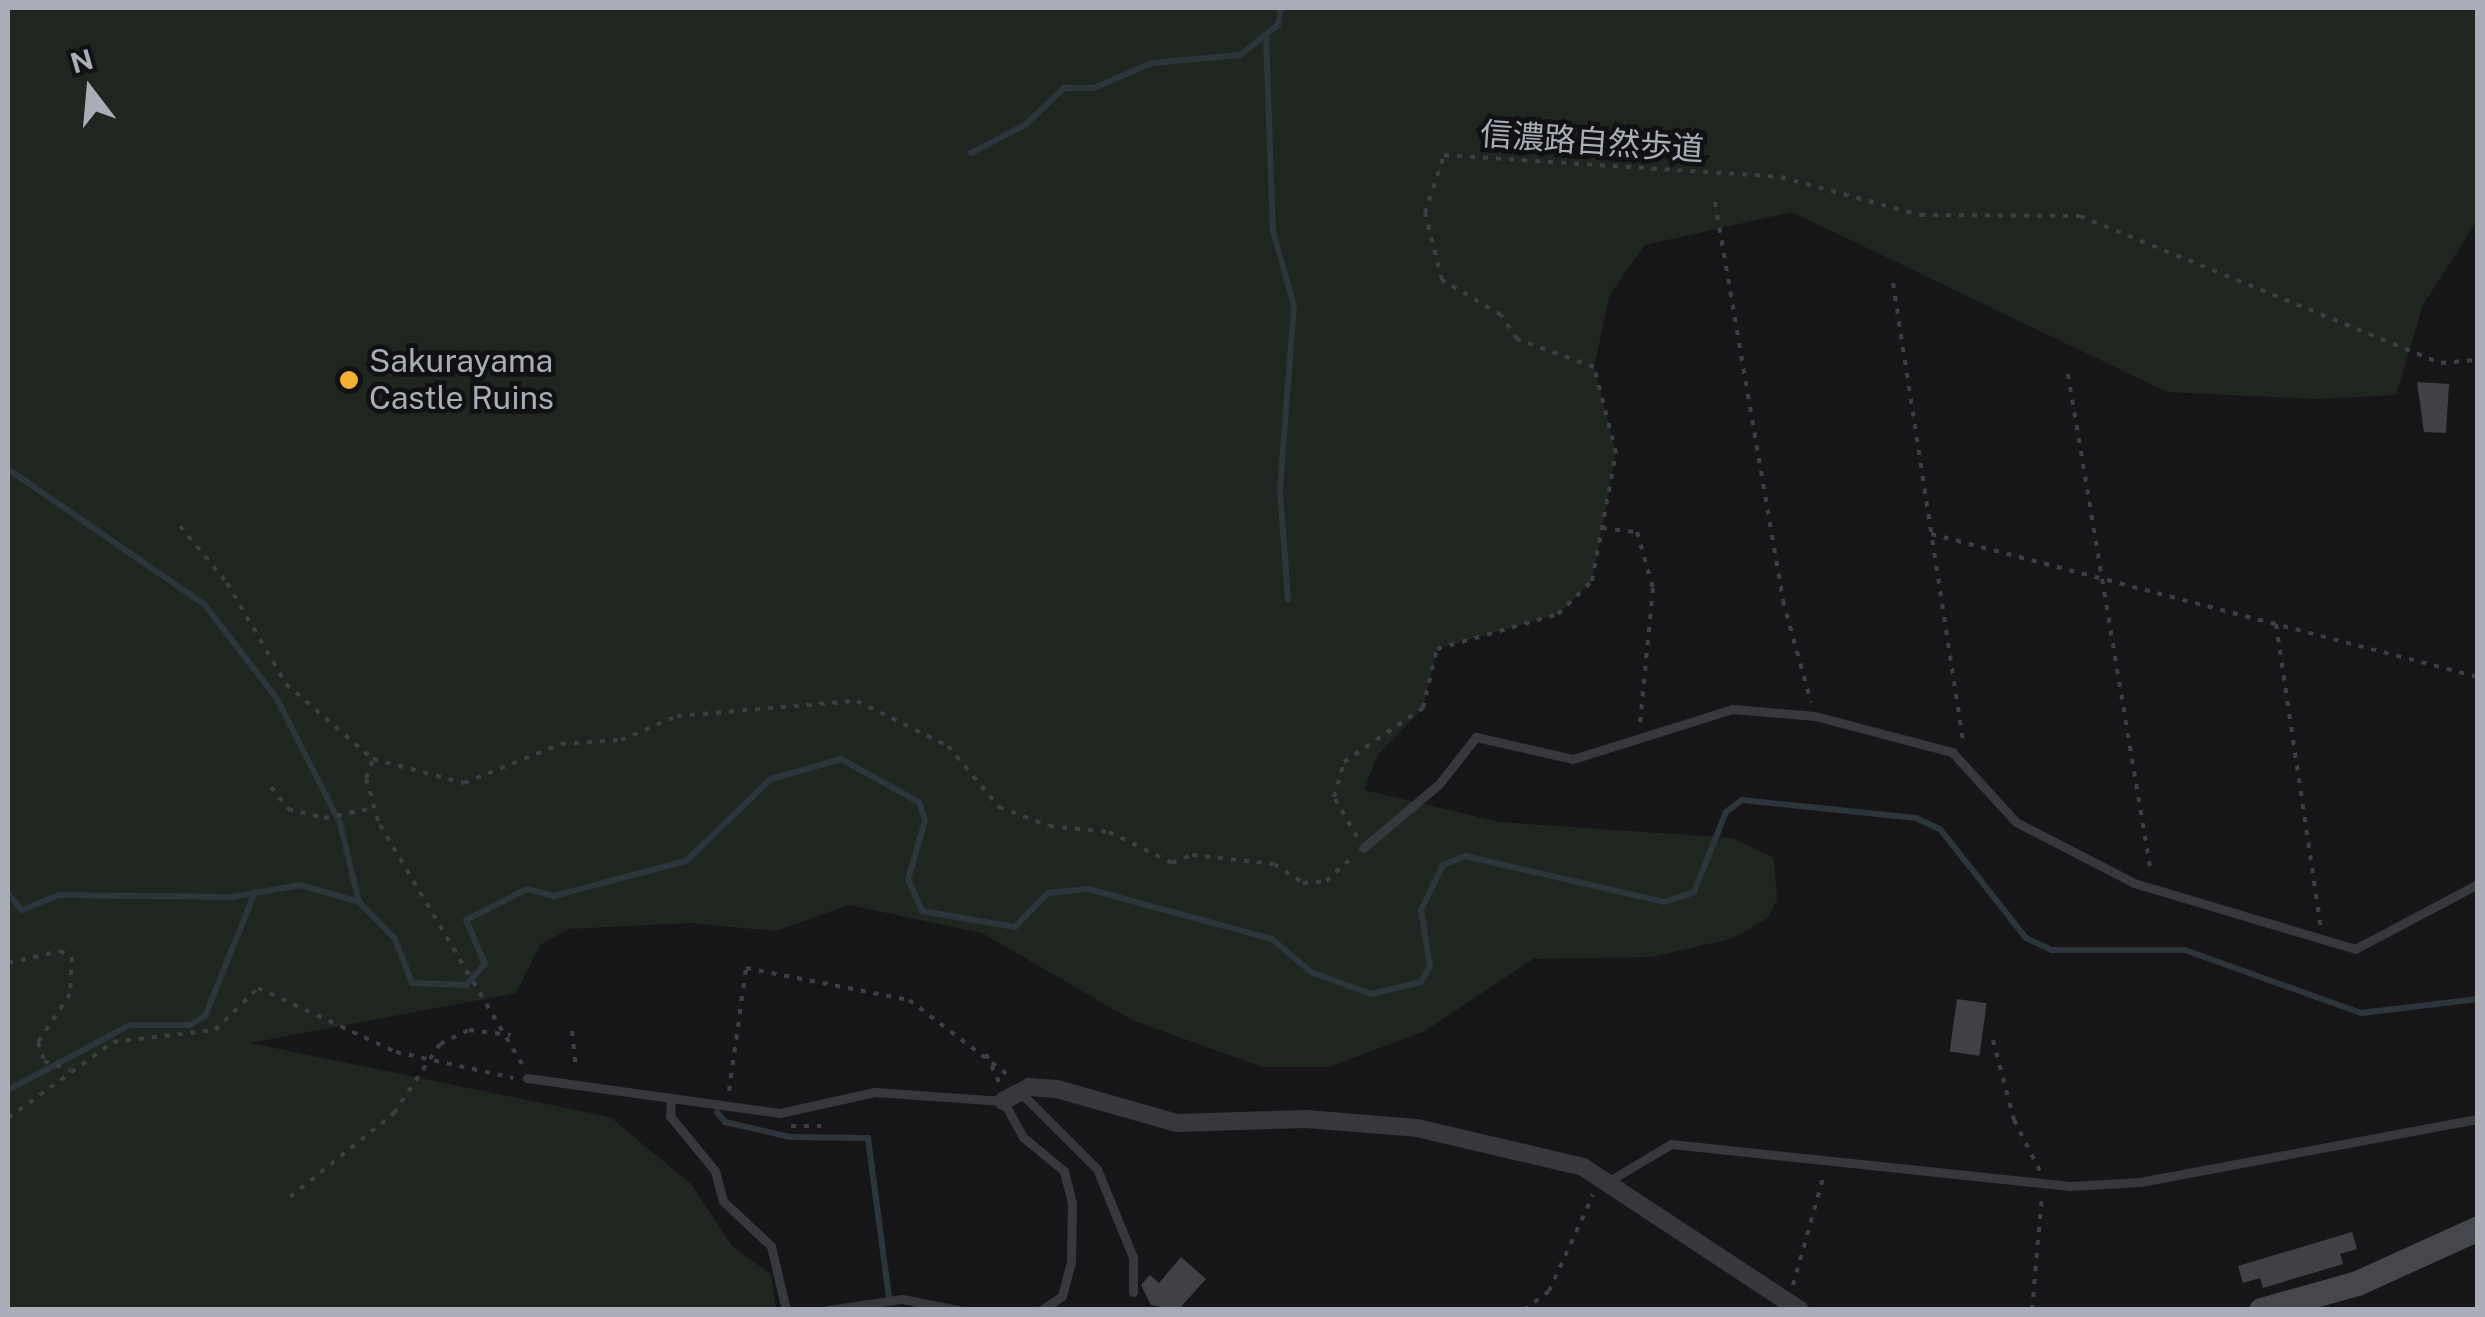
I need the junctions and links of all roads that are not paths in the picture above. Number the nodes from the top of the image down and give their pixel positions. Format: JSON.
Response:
{"nodes":[{"id":1,"x":1363,"y":848,"type":"road end"},
{"id":2,"x":2478,"y":884,"type":"edge"},
{"id":3,"x":527,"y":1078,"type":"road end"},
{"id":4,"x":1025,"y":1090,"type":"junction"},
{"id":5,"x":670,"y":1098,"type":"junction"},
{"id":6,"x":1003,"y":1101,"type":"junction"},
{"id":7,"x":2478,"y":1119,"type":"edge"},
{"id":8,"x":1605,"y":1179,"type":"junction"},
{"id":9,"x":2478,"y":1228,"type":"edge"},
{"id":10,"x":1133,"y":1292,"type":"dead end"},
{"id":11,"x":1794,"y":1307,"type":"edge"},
{"id":12,"x":786,"y":1310,"type":"edge"},
{"id":13,"x":828,"y":1310,"type":"edge"},
{"id":14,"x":958,"y":1310,"type":"edge"},
{"id":15,"x":1041,"y":1310,"type":"edge"},
{"id":16,"x":2261,"y":1310,"type":"edge"}],
"edges":[{"from":1,"to":2,"type":"lane"},
{"from":3,"to":5,"type":"lane"},
{"from":4,"to":6,"type":"street"},
{"from":4,"to":8,"type":"street"},
{"from":4,"to":10,"type":"lane"},
{"from":5,"to":6,"type":"lane"},
{"from":5,"to":12,"type":"lane"},
{"from":6,"to":15,"type":"lane"},
{"from":7,"to":8,"type":"lane"},
{"from":8,"to":11,"type":"street"},
{"from":9,"to":16,"type":"street"},
{"from":13,"to":14,"type":"lane"}]}
